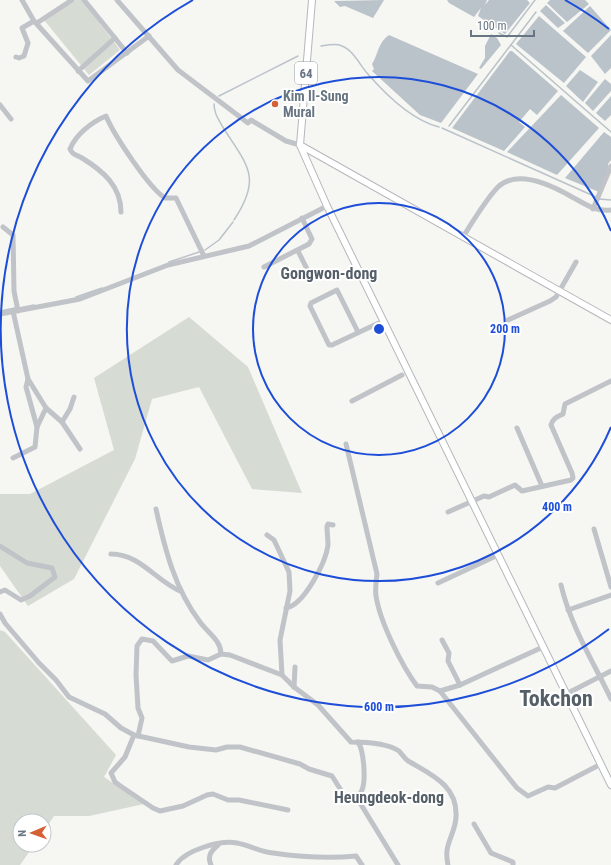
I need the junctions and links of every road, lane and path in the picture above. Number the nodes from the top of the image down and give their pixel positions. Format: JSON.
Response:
{"nodes":[{"id":1,"x":22,"y":0,"type":"edge"},
{"id":2,"x":72,"y":0,"type":"edge"},
{"id":3,"x":84,"y":0,"type":"edge"},
{"id":4,"x":117,"y":0,"type":"edge"},
{"id":5,"x":312,"y":0,"type":"edge"},
{"id":6,"x":35,"y":22,"type":"junction"},
{"id":7,"x":149,"y":36,"type":"junction"},
{"id":8,"x":115,"y":38,"type":"junction"},
{"id":9,"x":127,"y":53,"type":"junction"},
{"id":10,"x":16,"y":57,"type":"dead end"},
{"id":11,"x":78,"y":71,"type":"junction"},
{"id":12,"x":0,"y":105,"type":"edge"},
{"id":13,"x":11,"y":119,"type":"dead end"},
{"id":14,"x":300,"y":146,"type":"junction"},
{"id":15,"x":611,"y":166,"type":"edge"},
{"id":16,"x":326,"y":206,"type":"junction"},
{"id":17,"x":593,"y":209,"type":"junction"},
{"id":18,"x":611,"y":210,"type":"edge"},
{"id":19,"x":121,"y":212,"type":"dead end"},
{"id":20,"x":302,"y":218,"type":"junction"},
{"id":21,"x":3,"y":227,"type":"dead end"},
{"id":22,"x":463,"y":237,"type":"junction"},
{"id":23,"x":298,"y":251,"type":"junction"},
{"id":24,"x":204,"y":256,"type":"junction"},
{"id":25,"x":576,"y":262,"type":"dead end"},
{"id":26,"x":264,"y":267,"type":"dead end"},
{"id":27,"x":312,"y":279,"type":"dead end"},
{"id":28,"x":560,"y":291,"type":"junction"},
{"id":29,"x":15,"y":311,"type":"junction"},
{"id":30,"x":0,"y":314,"type":"edge"},
{"id":31,"x":383,"y":320,"type":"junction"},
{"id":32,"x":508,"y":320,"type":"dead end"},
{"id":33,"x":611,"y":320,"type":"edge"},
{"id":34,"x":358,"y":332,"type":"junction"},
{"id":35,"x":402,"y":376,"type":"dead end"},
{"id":36,"x":28,"y":379,"type":"junction"},
{"id":37,"x":611,"y":381,"type":"edge"},
{"id":38,"x":74,"y":397,"type":"dead end"},
{"id":39,"x":352,"y":401,"type":"dead end"},
{"id":40,"x":46,"y":408,"type":"junction"},
{"id":41,"x":62,"y":422,"type":"junction"},
{"id":42,"x":37,"y":427,"type":"junction"},
{"id":43,"x":517,"y":428,"type":"dead end"},
{"id":44,"x":346,"y":444,"type":"dead end"},
{"id":45,"x":80,"y":449,"type":"dead end"},
{"id":46,"x":13,"y":458,"type":"dead end"},
{"id":47,"x":542,"y":486,"type":"junction"},
{"id":48,"x":472,"y":502,"type":"junction"},
{"id":49,"x":156,"y":510,"type":"dead end"},
{"id":50,"x":448,"y":512,"type":"dead end"},
{"id":51,"x":333,"y":525,"type":"dead end"},
{"id":52,"x":594,"y":529,"type":"dead end"},
{"id":53,"x":266,"y":535,"type":"dead end"},
{"id":54,"x":0,"y":546,"type":"edge"},
{"id":55,"x":111,"y":554,"type":"dead end"},
{"id":56,"x":498,"y":555,"type":"junction"},
{"id":57,"x":609,"y":573,"type":"edge"},
{"id":58,"x":438,"y":583,"type":"dead end"},
{"id":59,"x":561,"y":586,"type":"dead end"},
{"id":60,"x":611,"y":587,"type":"edge"},
{"id":61,"x":180,"y":591,"type":"junction"},
{"id":62,"x":0,"y":592,"type":"edge"},
{"id":63,"x":611,"y":595,"type":"edge"},
{"id":64,"x":286,"y":608,"type":"junction"},
{"id":65,"x":568,"y":610,"type":"junction"},
{"id":66,"x":0,"y":614,"type":"edge"},
{"id":67,"x":442,"y":640,"type":"dead end"},
{"id":68,"x":543,"y":647,"type":"junction"},
{"id":69,"x":221,"y":654,"type":"junction"},
{"id":70,"x":295,"y":667,"type":"dead end"},
{"id":71,"x":611,"y":671,"type":"edge"},
{"id":72,"x":282,"y":675,"type":"junction"},
{"id":73,"x":600,"y":677,"type":"junction"},
{"id":74,"x":460,"y":685,"type":"junction"},
{"id":75,"x":294,"y":687,"type":"junction"},
{"id":76,"x":440,"y":691,"type":"junction"},
{"id":77,"x":566,"y":694,"type":"junction"},
{"id":78,"x":611,"y":699,"type":"edge"},
{"id":79,"x":136,"y":736,"type":"junction"},
{"id":80,"x":358,"y":742,"type":"junction"},
{"id":81,"x":600,"y":764,"type":"junction"},
{"id":82,"x":611,"y":785,"type":"edge"},
{"id":83,"x":357,"y":798,"type":"junction"},
{"id":84,"x":288,"y":810,"type":"dead end"},
{"id":85,"x":474,"y":824,"type":"dead end"},
{"id":86,"x":218,"y":844,"type":"junction"},
{"id":87,"x":176,"y":865,"type":"edge"},
{"id":88,"x":211,"y":865,"type":"edge"},
{"id":89,"x":362,"y":865,"type":"edge"},
{"id":90,"x":398,"y":865,"type":"edge"},
{"id":91,"x":448,"y":865,"type":"edge"},
{"id":92,"x":514,"y":865,"type":"edge"}],
"edges":[{"from":1,"to":6,"type":"street"},
{"from":2,"to":6,"type":"street"},
{"from":3,"to":8,"type":"street"},
{"from":4,"to":7,"type":"street"},
{"from":5,"to":14,"type":"main road","number":"64"},
{"from":6,"to":10,"type":"street"},
{"from":6,"to":11,"type":"street"},
{"from":7,"to":9,"type":"street"},
{"from":7,"to":14,"type":"street"},
{"from":8,"to":9,"type":"street"},
{"from":8,"to":11,"type":"street"},
{"from":9,"to":11,"type":"street"},
{"from":12,"to":13,"type":"street"},
{"from":14,"to":16,"type":"main road"},
{"from":14,"to":22,"type":"main road"},
{"from":15,"to":17,"type":"street"},
{"from":16,"to":20,"type":"street"},
{"from":16,"to":31,"type":"main road"},
{"from":17,"to":18,"type":"street"},
{"from":17,"to":22,"type":"street"},
{"from":19,"to":24,"type":"street"},
{"from":20,"to":23,"type":"street"},
{"from":20,"to":24,"type":"street"},
{"from":21,"to":29,"type":"street"},
{"from":22,"to":28,"type":"main road"},
{"from":23,"to":26,"type":"street"},
{"from":23,"to":27,"type":"street"},
{"from":24,"to":29,"type":"street"},
{"from":25,"to":28,"type":"street"},
{"from":28,"to":32,"type":"street"},
{"from":28,"to":33,"type":"main road"},
{"from":29,"to":30,"type":"street"},
{"from":29,"to":36,"type":"street"},
{"from":31,"to":34,"type":"street"},
{"from":31,"to":48,"type":"main road"},
{"from":34,"to":34,"type":"street"},
{"from":35,"to":39,"type":"street"},
{"from":36,"to":40,"type":"street"},
{"from":36,"to":42,"type":"street"},
{"from":37,"to":47,"type":"street"},
{"from":38,"to":41,"type":"street"},
{"from":40,"to":41,"type":"street"},
{"from":40,"to":42,"type":"street"},
{"from":41,"to":45,"type":"street"},
{"from":42,"to":46,"type":"street"},
{"from":43,"to":47,"type":"street"},
{"from":44,"to":76,"type":"street"},
{"from":47,"to":48,"type":"street"},
{"from":48,"to":50,"type":"street"},
{"from":48,"to":56,"type":"main road"},
{"from":49,"to":61,"type":"street"},
{"from":51,"to":64,"type":"street"},
{"from":52,"to":57,"type":"street"},
{"from":53,"to":64,"type":"street"},
{"from":54,"to":62,"type":"street"},
{"from":55,"to":61,"type":"street"},
{"from":56,"to":58,"type":"street"},
{"from":56,"to":68,"type":"main road"},
{"from":57,"to":60,"type":"street"},
{"from":59,"to":65,"type":"street"},
{"from":61,"to":69,"type":"street"},
{"from":63,"to":65,"type":"street"},
{"from":64,"to":72,"type":"street"},
{"from":65,"to":73,"type":"street"},
{"from":66,"to":79,"type":"street"},
{"from":67,"to":74,"type":"street"},
{"from":68,"to":74,"type":"street"},
{"from":68,"to":77,"type":"main road"},
{"from":69,"to":72,"type":"street"},
{"from":69,"to":79,"type":"street"},
{"from":70,"to":75,"type":"street"},
{"from":71,"to":73,"type":"street"},
{"from":72,"to":75,"type":"street"},
{"from":73,"to":77,"type":"street"},
{"from":73,"to":78,"type":"street"},
{"from":74,"to":76,"type":"street"},
{"from":75,"to":80,"type":"street"},
{"from":76,"to":81,"type":"street"},
{"from":77,"to":81,"type":"main road"},
{"from":79,"to":83,"type":"street"},
{"from":79,"to":84,"type":"street"},
{"from":80,"to":83,"type":"street"},
{"from":80,"to":91,"type":"street"},
{"from":81,"to":82,"type":"main road"},
{"from":83,"to":90,"type":"street"},
{"from":85,"to":92,"type":"street"},
{"from":86,"to":87,"type":"street"},
{"from":86,"to":88,"type":"street"},
{"from":86,"to":89,"type":"street"}]}
